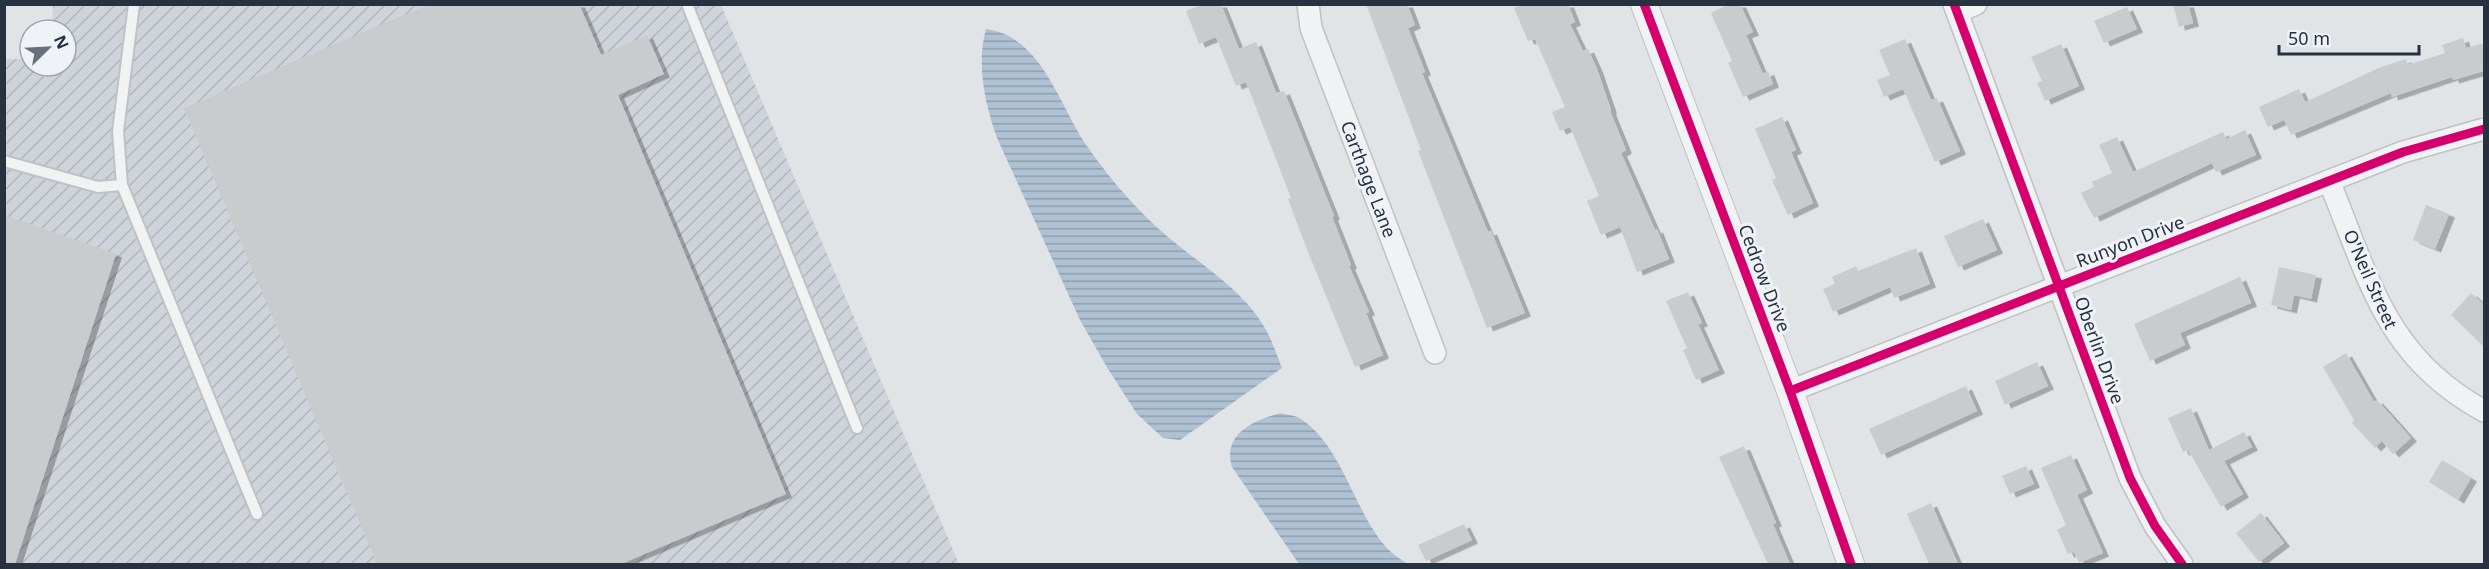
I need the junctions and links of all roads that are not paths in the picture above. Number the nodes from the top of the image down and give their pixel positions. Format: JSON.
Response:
{"nodes":[{"id":1,"x":134,"y":4,"type":"edge"},
{"id":2,"x":687,"y":4,"type":"edge"},
{"id":3,"x":1308,"y":4,"type":"edge"},
{"id":4,"x":1644,"y":4,"type":"edge"},
{"id":5,"x":1963,"y":7,"type":"edge"},
{"id":6,"x":2484,"y":129,"type":"edge"},
{"id":7,"x":4,"y":161,"type":"edge"},
{"id":8,"x":2329,"y":181,"type":"junction"},
{"id":9,"x":122,"y":185,"type":"junction"},
{"id":10,"x":2059,"y":286,"type":"junction"},
{"id":11,"x":1435,"y":353,"type":"dead end"},
{"id":12,"x":1790,"y":391,"type":"junction"},
{"id":13,"x":2484,"y":411,"type":"edge"},
{"id":14,"x":857,"y":428,"type":"dead end"},
{"id":15,"x":257,"y":514,"type":"dead end"},
{"id":16,"x":1851,"y":564,"type":"edge"},
{"id":17,"x":2182,"y":564,"type":"edge"}],
"edges":[{"from":1,"to":9,"type":"lane"},
{"from":2,"to":14,"type":"lane"},
{"from":3,"to":11,"type":"street","name":"Carthage Lane"},
{"from":4,"to":12,"type":"street","name":"Cedrow Drive"},
{"from":5,"to":10,"type":"street","name":"Oberlin Drive"},
{"from":6,"to":8,"type":"street","name":"Runyon Drive"},
{"from":7,"to":9,"type":"lane"},
{"from":8,"to":10,"type":"street","name":"Runyon Drive"},
{"from":8,"to":13,"type":"street","name":"O'Neil Street"},
{"from":9,"to":15,"type":"lane"},
{"from":10,"to":12,"type":"street","name":"Runyon Drive"},
{"from":10,"to":17,"type":"street","name":"Oberlin Drive"},
{"from":12,"to":16,"type":"street","name":"Cedrow Drive"}]}
